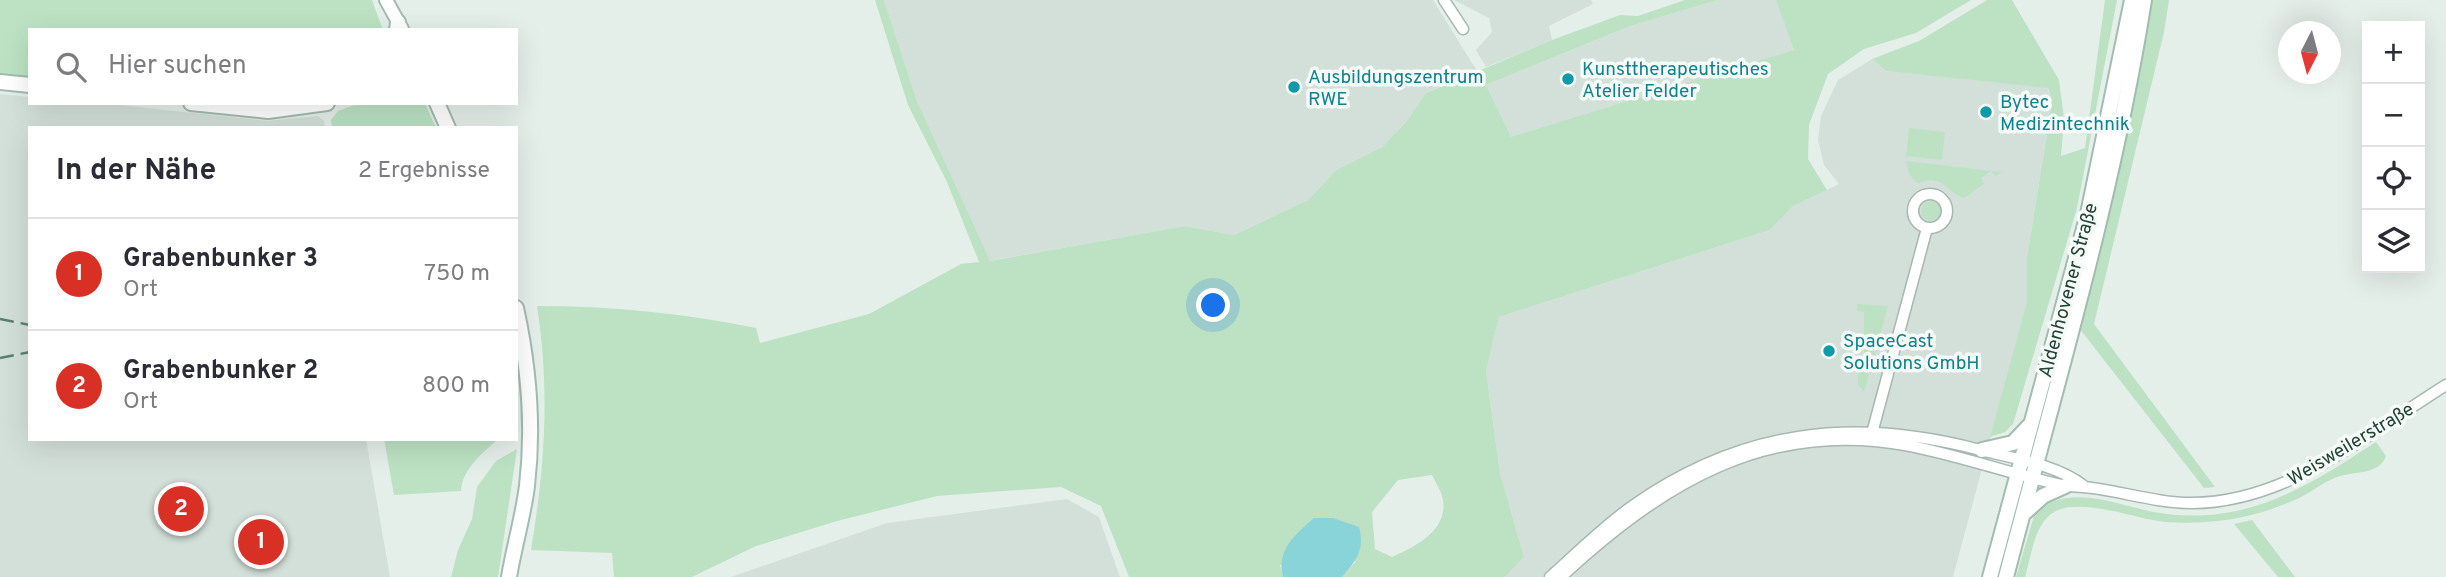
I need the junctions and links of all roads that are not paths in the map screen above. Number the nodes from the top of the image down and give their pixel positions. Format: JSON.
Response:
{"nodes":[{"id":1,"x":386,"y":0,"type":"edge"},
{"id":2,"x":1444,"y":0,"type":"edge"},
{"id":3,"x":2132,"y":0,"type":"edge"},
{"id":4,"x":2144,"y":0,"type":"edge"},
{"id":5,"x":399,"y":27,"type":"edge"},
{"id":6,"x":1462,"y":29,"type":"dead end"},
{"id":7,"x":0,"y":82,"type":"edge"},
{"id":8,"x":28,"y":85,"type":"edge"},
{"id":9,"x":210,"y":105,"type":"edge"},
{"id":10,"x":312,"y":105,"type":"edge"},
{"id":11,"x":439,"y":105,"type":"edge"},
{"id":12,"x":448,"y":126,"type":"edge"},
{"id":13,"x":1927,"y":228,"type":"dead end"},
{"id":14,"x":518,"y":317,"type":"edge"},
{"id":15,"x":2446,"y":385,"type":"edge"},
{"id":16,"x":2031,"y":424,"type":"junction"},
{"id":17,"x":1871,"y":436,"type":"junction"},
{"id":18,"x":1982,"y":450,"type":"junction"},
{"id":19,"x":2020,"y":467,"type":"junction"},
{"id":20,"x":2035,"y":472,"type":"junction"},
{"id":21,"x":2065,"y":486,"type":"junction"},
{"id":22,"x":2084,"y":486,"type":"junction"},
{"id":23,"x":2023,"y":513,"type":"junction"},
{"id":24,"x":509,"y":577,"type":"edge"},
{"id":25,"x":1550,"y":577,"type":"edge"},
{"id":26,"x":1561,"y":577,"type":"edge"},
{"id":27,"x":1990,"y":577,"type":"edge"},
{"id":28,"x":2006,"y":577,"type":"edge"}],
"edges":[{"from":1,"to":5,"type":"street"},
{"from":2,"to":6,"type":"street"},
{"from":3,"to":16,"type":"main road","name":"Aldenhovener Straße"},
{"from":4,"to":20,"type":"main road","name":"Aldenhovener Straße"},
{"from":7,"to":8,"type":"main road"},
{"from":9,"to":10,"type":"main road"},
{"from":11,"to":12,"type":"main road"},
{"from":13,"to":17,"type":"street"},
{"from":14,"to":24,"type":"main road"},
{"from":15,"to":22,"type":"street","name":"Weisweilerstraße"},
{"from":16,"to":18,"type":"main road"},
{"from":16,"to":19,"type":"main road","name":"Aldenhovener Straße"},
{"from":17,"to":18,"type":"street"},
{"from":17,"to":19,"type":"street"},
{"from":17,"to":25,"type":"street"},
{"from":17,"to":26,"type":"street"},
{"from":18,"to":19,"type":"street"},
{"from":19,"to":20,"type":"street","name":"Weisweilerstraße"},
{"from":19,"to":27,"type":"main road","name":"Aldenhovener Straße"},
{"from":20,"to":21,"type":"street","name":"Weisweilerstraße"},
{"from":20,"to":22,"type":"street","name":"Weisweilerstraße"},
{"from":20,"to":23,"type":"main road","name":"Aldenhovener Straße"},
{"from":21,"to":22,"type":"street","name":"Weisweilerstraße"},
{"from":21,"to":23,"type":"main road"},
{"from":23,"to":28,"type":"main road","name":"Aldenhovener Straße"}]}
